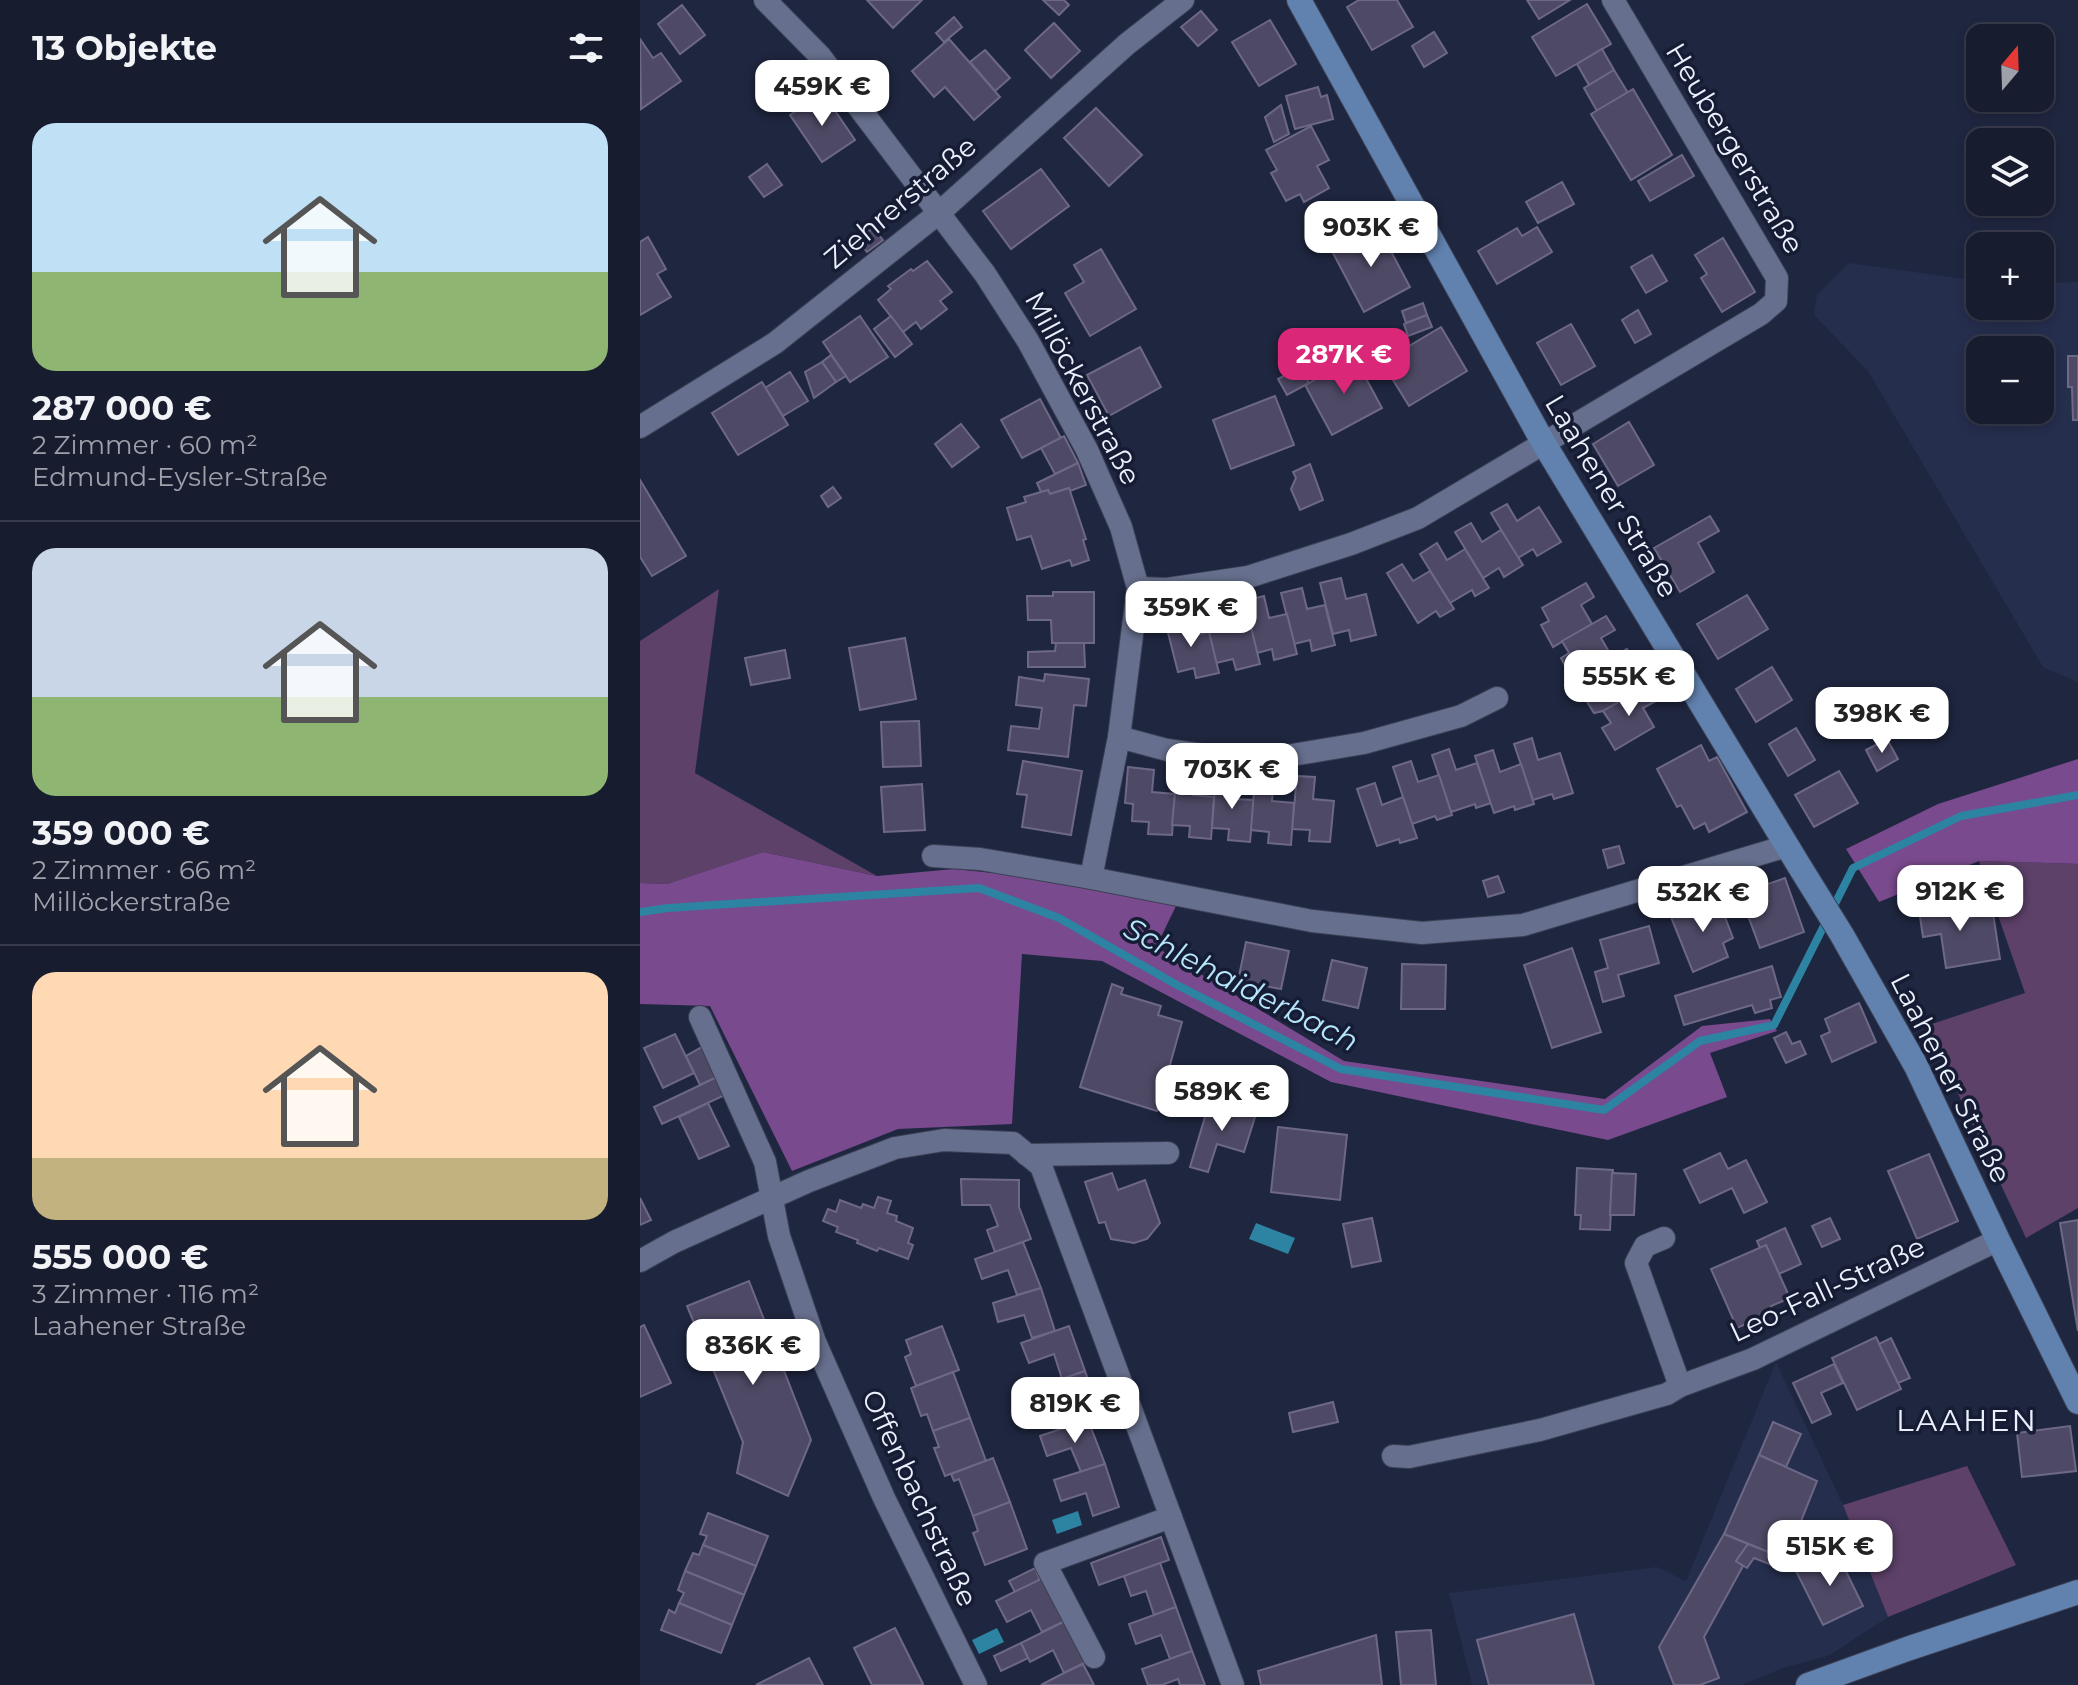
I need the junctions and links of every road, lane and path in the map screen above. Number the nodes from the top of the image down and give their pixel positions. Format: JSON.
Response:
{"nodes":[{"id":1,"x":765,"y":0,"type":"edge"},
{"id":2,"x":1183,"y":0,"type":"edge"},
{"id":3,"x":1300,"y":0,"type":"edge"},
{"id":4,"x":1613,"y":0,"type":"edge"},
{"id":5,"x":940,"y":212,"type":"junction"},
{"id":6,"x":640,"y":427,"type":"edge"},
{"id":7,"x":1543,"y":442,"type":"junction"},
{"id":8,"x":1138,"y":588,"type":"junction"},
{"id":9,"x":1497,"y":698,"type":"dead end"},
{"id":10,"x":1119,"y":737,"type":"junction"},
{"id":11,"x":1787,"y":846,"type":"junction"},
{"id":12,"x":933,"y":856,"type":"dead end"},
{"id":13,"x":1091,"y":878,"type":"junction"},
{"id":14,"x":700,"y":1017,"type":"dead end"},
{"id":15,"x":1168,"y":1153,"type":"dead end"},
{"id":16,"x":1027,"y":1155,"type":"junction"},
{"id":17,"x":771,"y":1198,"type":"junction"},
{"id":18,"x":1664,"y":1238,"type":"dead end"},
{"id":19,"x":1998,"y":1240,"type":"junction"},
{"id":20,"x":640,"y":1261,"type":"edge"},
{"id":21,"x":1680,"y":1386,"type":"junction"},
{"id":22,"x":2078,"y":1402,"type":"edge"},
{"id":23,"x":1393,"y":1456,"type":"dead end"},
{"id":24,"x":1171,"y":1517,"type":"junction"},
{"id":25,"x":2078,"y":1592,"type":"edge"},
{"id":26,"x":1094,"y":1657,"type":"dead end"},
{"id":27,"x":976,"y":1685,"type":"edge"},
{"id":28,"x":1233,"y":1685,"type":"edge"},
{"id":29,"x":1808,"y":1685,"type":"edge"}],
"edges":[{"from":1,"to":5,"type":"street","name":"Millöckerstraße"},
{"from":2,"to":5,"type":"street","name":"Ziehrerstraße"},
{"from":3,"to":7,"type":"street","name":"Laahener Straße"},
{"from":4,"to":7,"type":"street","name":"Heubergerstraße"},
{"from":5,"to":6,"type":"street","name":"Ziehrerstraße"},
{"from":5,"to":8,"type":"street","name":"Millöckerstraße"},
{"from":7,"to":8,"type":"street"},
{"from":7,"to":11,"type":"street","name":"Laahener Straße"},
{"from":8,"to":10,"type":"street","name":"Millöckerstraße"},
{"from":9,"to":10,"type":"street"},
{"from":10,"to":13,"type":"street","name":"Millöckerstraße"},
{"from":11,"to":13,"type":"street"},
{"from":11,"to":19,"type":"street","name":"Laahener Straße"},
{"from":12,"to":13,"type":"street"},
{"from":14,"to":17,"type":"street"},
{"from":15,"to":16,"type":"street"},
{"from":16,"to":17,"type":"street"},
{"from":16,"to":24,"type":"street"},
{"from":17,"to":20,"type":"street"},
{"from":17,"to":27,"type":"street","name":"Offenbachstraße"},
{"from":18,"to":21,"type":"street"},
{"from":19,"to":21,"type":"street","name":"Leo-Fall-Straße"},
{"from":19,"to":22,"type":"street","name":"Laahener Straße"},
{"from":21,"to":23,"type":"street","name":"Leo-Fall-Straße"},
{"from":24,"to":26,"type":"street"},
{"from":24,"to":28,"type":"street"},
{"from":25,"to":29,"type":"street"}]}
